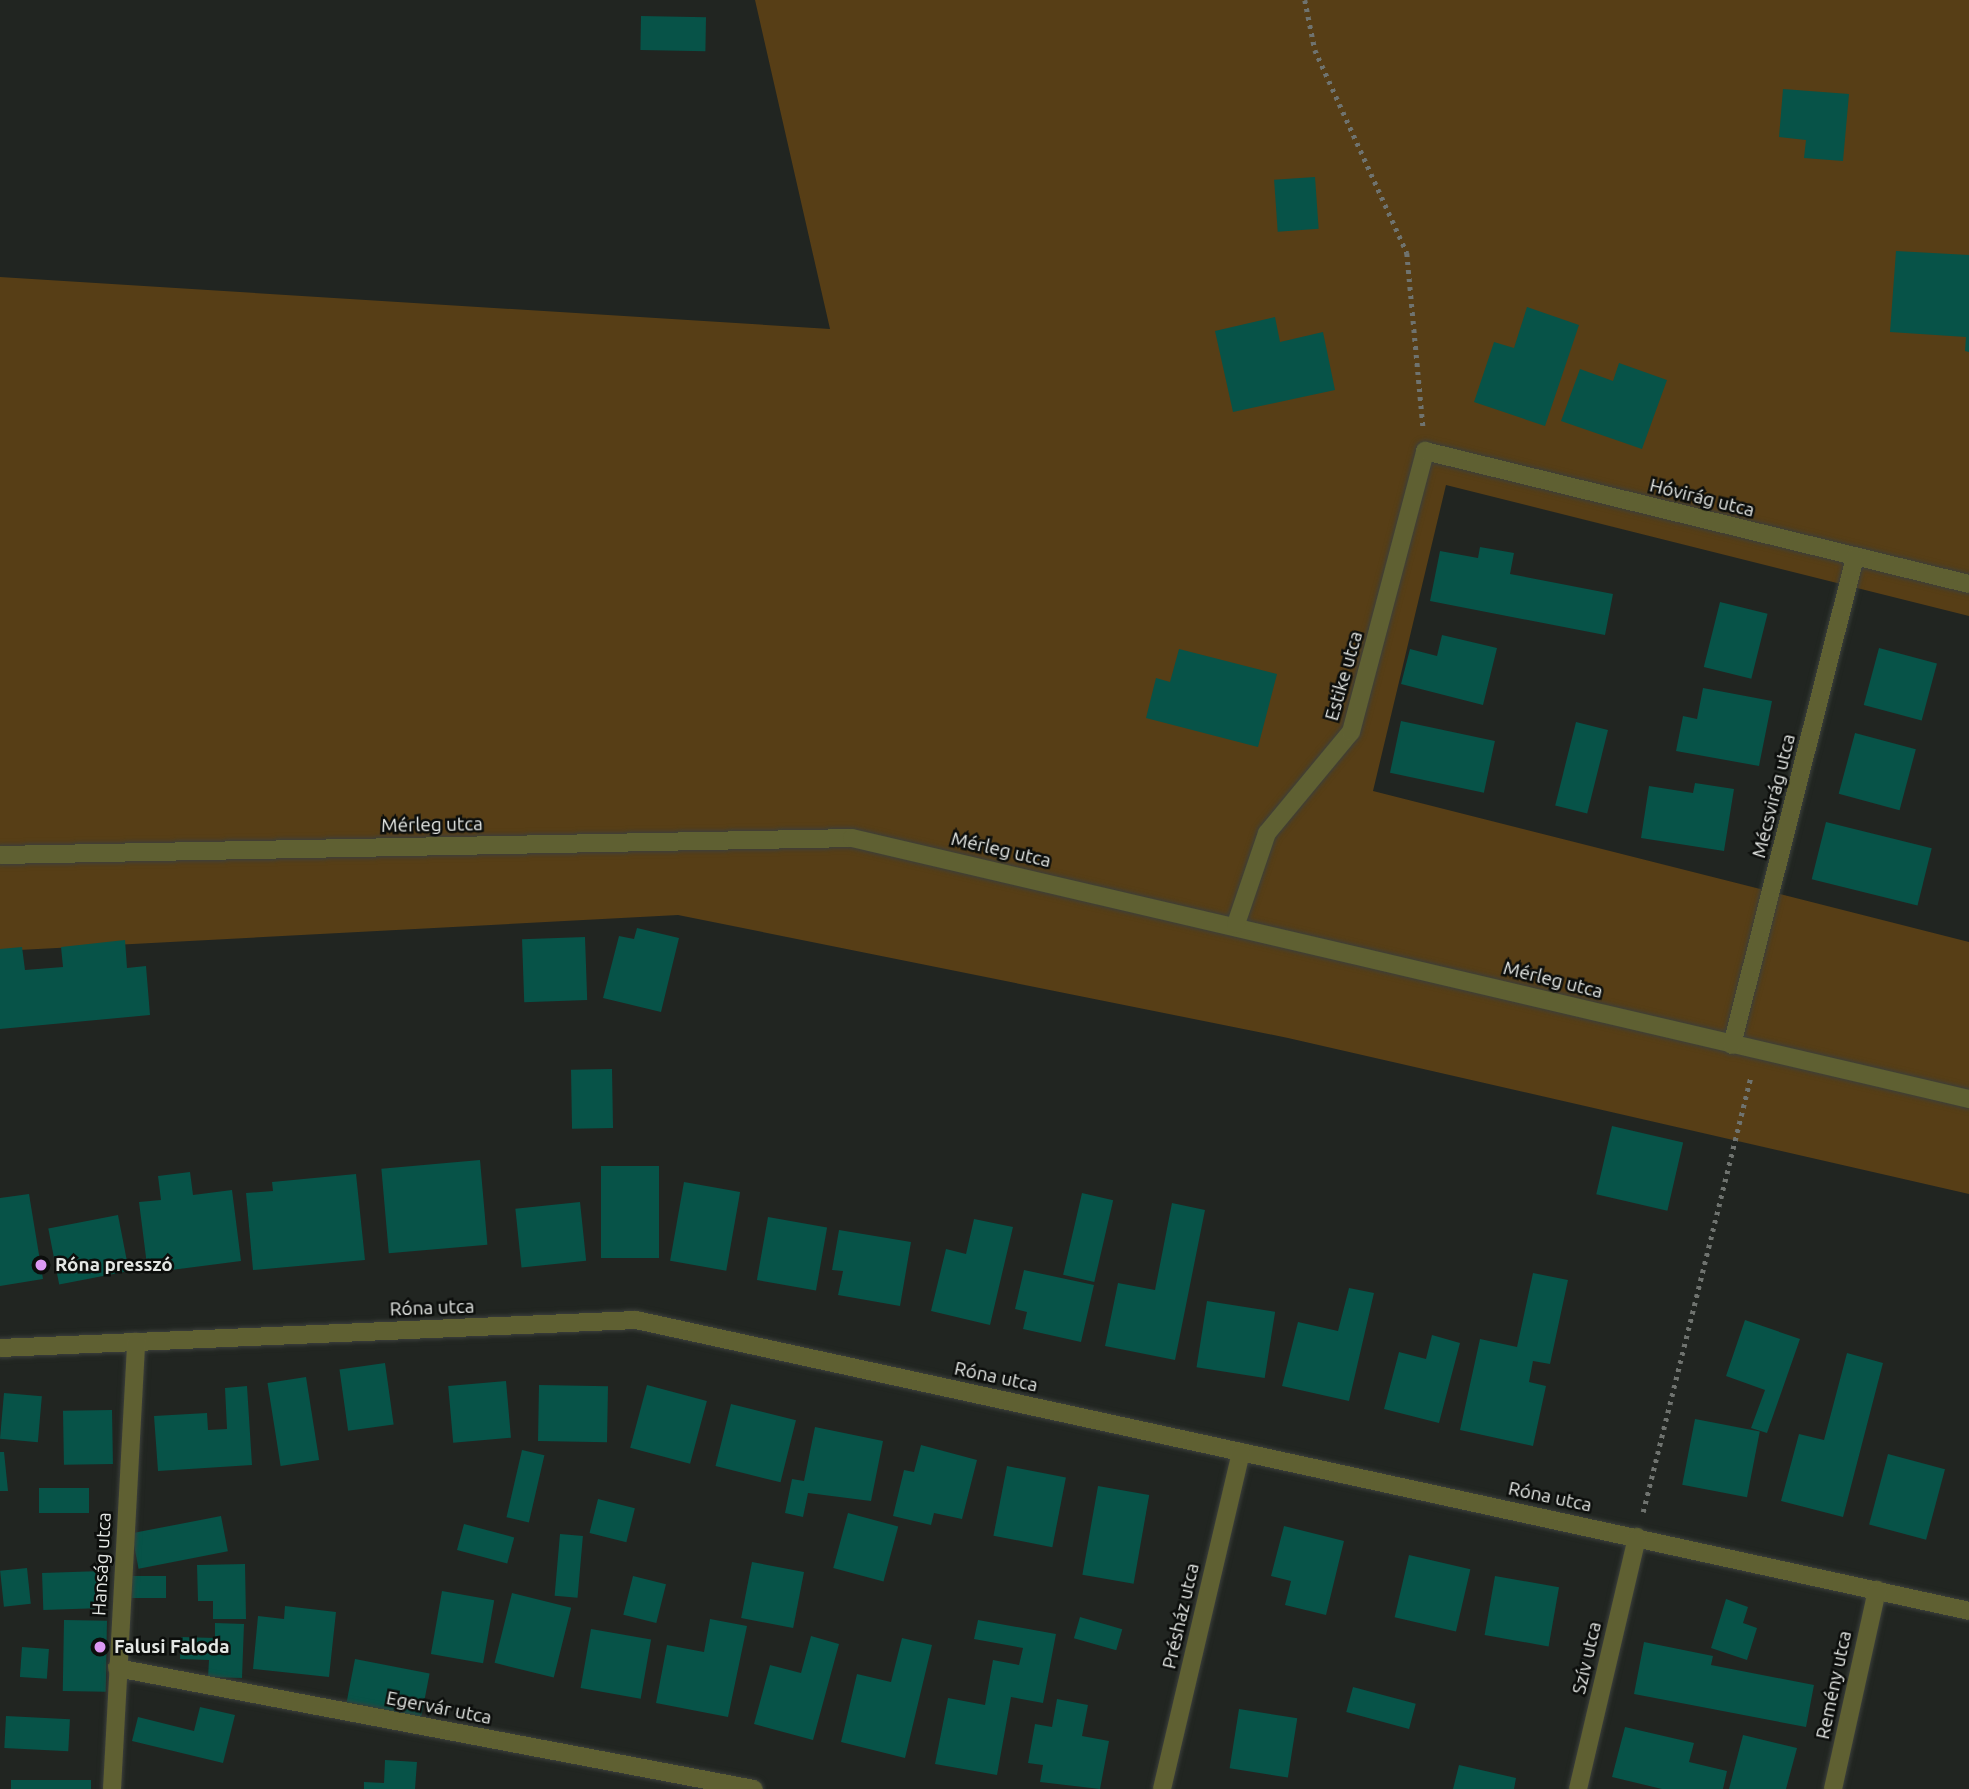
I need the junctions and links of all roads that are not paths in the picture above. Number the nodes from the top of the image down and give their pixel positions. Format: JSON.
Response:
{"nodes":[{"id":1,"x":1425,"y":451,"type":"joint"},
{"id":2,"x":1855,"y":557,"type":"junction"},
{"id":3,"x":1969,"y":584,"type":"edge"},
{"id":4,"x":0,"y":855,"type":"edge"},
{"id":5,"x":1236,"y":924,"type":"junction"},
{"id":6,"x":1732,"y":1045,"type":"junction"},
{"id":7,"x":1969,"y":1099,"type":"edge"},
{"id":8,"x":136,"y":1342,"type":"junction"},
{"id":9,"x":0,"y":1348,"type":"edge"},
{"id":10,"x":1241,"y":1452,"type":"junction"},
{"id":11,"x":1637,"y":1537,"type":"junction"},
{"id":12,"x":1877,"y":1590,"type":"junction"},
{"id":13,"x":1969,"y":1612,"type":"edge"},
{"id":14,"x":117,"y":1668,"type":"junction"},
{"id":15,"x":112,"y":1789,"type":"edge"},
{"id":16,"x":754,"y":1789,"type":"edge"},
{"id":17,"x":1162,"y":1789,"type":"edge"},
{"id":18,"x":1578,"y":1789,"type":"edge"},
{"id":19,"x":1833,"y":1789,"type":"edge"}],
"edges":[{"from":1,"to":2,"type":"street","name":"Hóvirág utca"},
{"from":1,"to":5,"type":"street","name":"Estike utca"},
{"from":2,"to":3,"type":"street","name":"Hóvirág utca"},
{"from":2,"to":6,"type":"street","name":"Mécsvirág utca"},
{"from":4,"to":5,"type":"street","name":"Mérleg utca"},
{"from":5,"to":6,"type":"street","name":"Mérleg utca"},
{"from":6,"to":7,"type":"street","name":"Mérleg utca"},
{"from":8,"to":9,"type":"street","name":"Róna utca"},
{"from":8,"to":10,"type":"street","name":"Róna utca"},
{"from":8,"to":14,"type":"street","name":"Hanság utca"},
{"from":10,"to":11,"type":"street","name":"Róna utca"},
{"from":10,"to":17,"type":"street","name":"Présház utca"},
{"from":11,"to":12,"type":"street","name":"Róna utca"},
{"from":11,"to":18,"type":"street","name":"Szív utca"},
{"from":12,"to":13,"type":"street","name":"Róna utca"},
{"from":12,"to":19,"type":"street","name":"Remény utca"},
{"from":14,"to":15,"type":"street","name":"Hanság utca"},
{"from":14,"to":16,"type":"street","name":"Egervár utca"}]}
